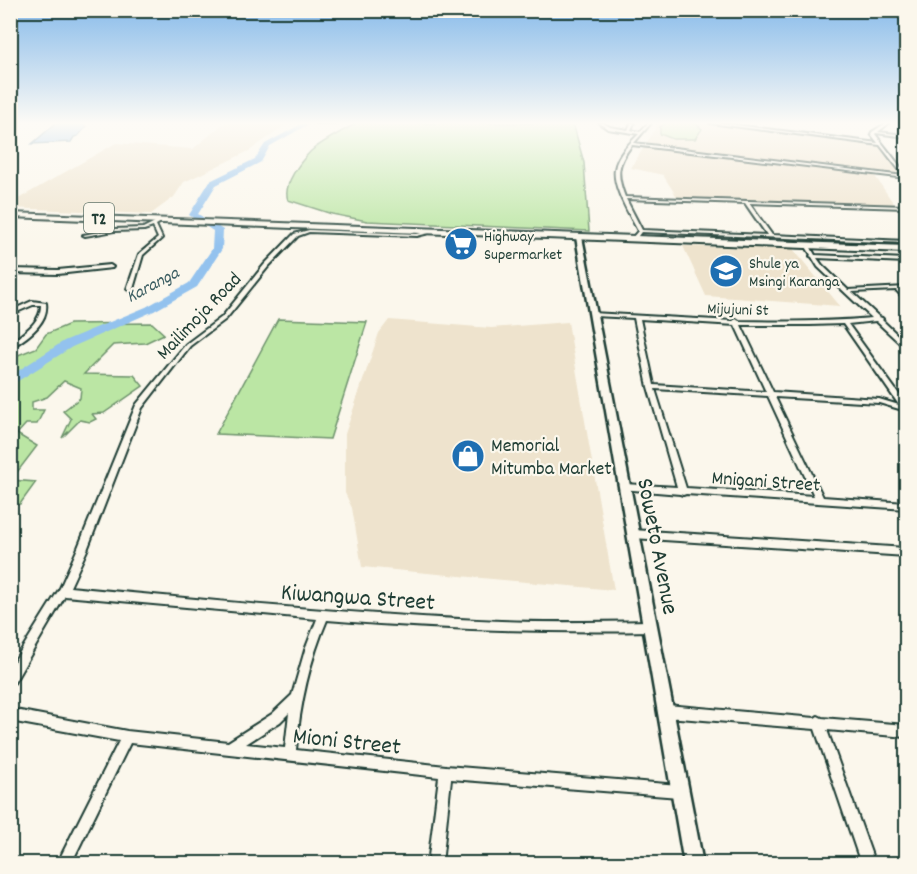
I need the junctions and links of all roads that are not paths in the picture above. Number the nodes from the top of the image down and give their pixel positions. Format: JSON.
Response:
{"nodes":[{"id":1,"x":620,"y":164,"type":"edge"},
{"id":2,"x":801,"y":164,"type":"edge"},
{"id":3,"x":896,"y":164,"type":"edge"},
{"id":4,"x":906,"y":176,"type":"edge"},
{"id":5,"x":625,"y":198,"type":"junction"},
{"id":6,"x":746,"y":202,"type":"junction"},
{"id":7,"x":906,"y":207,"type":"edge"},
{"id":8,"x":10,"y":215,"type":"edge"},
{"id":9,"x":157,"y":223,"type":"junction"},
{"id":10,"x":435,"y":231,"type":"junction"},
{"id":11,"x":85,"y":235,"type":"dead end"},
{"id":12,"x":637,"y":235,"type":"junction"},
{"id":13,"x":579,"y":237,"type":"junction"},
{"id":14,"x":771,"y":237,"type":"junction"},
{"id":15,"x":906,"y":242,"type":"edge"},
{"id":16,"x":807,"y":245,"type":"junction"},
{"id":17,"x":906,"y":249,"type":"edge"},
{"id":18,"x":813,"y":256,"type":"junction"},
{"id":19,"x":906,"y":260,"type":"edge"},
{"id":20,"x":110,"y":267,"type":"dead end"},
{"id":21,"x":10,"y":271,"type":"edge"},
{"id":22,"x":897,"y":288,"type":"junction"},
{"id":23,"x":906,"y":288,"type":"edge"},
{"id":24,"x":130,"y":289,"type":"dead end"},
{"id":25,"x":849,"y":291,"type":"junction"},
{"id":26,"x":906,"y":298,"type":"edge"},
{"id":27,"x":10,"y":313,"type":"edge"},
{"id":28,"x":594,"y":315,"type":"junction"},
{"id":29,"x":637,"y":317,"type":"junction"},
{"id":30,"x":880,"y":319,"type":"junction"},
{"id":31,"x":736,"y":321,"type":"junction"},
{"id":32,"x":845,"y":323,"type":"junction"},
{"id":33,"x":10,"y":346,"type":"edge"},
{"id":34,"x":906,"y":346,"type":"edge"},
{"id":35,"x":651,"y":387,"type":"junction"},
{"id":36,"x":892,"y":389,"type":"junction"},
{"id":37,"x":770,"y":393,"type":"junction"},
{"id":38,"x":879,"y":401,"type":"junction"},
{"id":39,"x":906,"y":409,"type":"edge"},
{"id":40,"x":624,"y":487,"type":"junction"},
{"id":41,"x":683,"y":492,"type":"junction"},
{"id":42,"x":820,"y":500,"type":"junction"},
{"id":43,"x":906,"y":506,"type":"edge"},
{"id":44,"x":633,"y":534,"type":"junction"},
{"id":45,"x":906,"y":552,"type":"edge"},
{"id":46,"x":63,"y":591,"type":"junction"},
{"id":47,"x":324,"y":616,"type":"junction"},
{"id":48,"x":651,"y":626,"type":"junction"},
{"id":49,"x":10,"y":680,"type":"edge"},
{"id":50,"x":296,"y":698,"type":"junction"},
{"id":51,"x":667,"y":711,"type":"junction"},
{"id":52,"x":10,"y":715,"type":"edge"},
{"id":53,"x":818,"y":722,"type":"junction"},
{"id":54,"x":906,"y":731,"type":"edge"},
{"id":55,"x":127,"y":737,"type":"junction"},
{"id":56,"x":230,"y":748,"type":"junction"},
{"id":57,"x":290,"y":755,"type":"junction"},
{"id":58,"x":446,"y":772,"type":"junction"},
{"id":59,"x":681,"y":791,"type":"junction"},
{"id":60,"x":64,"y":864,"type":"edge"},
{"id":61,"x":435,"y":864,"type":"edge"},
{"id":62,"x":694,"y":864,"type":"edge"},
{"id":63,"x":868,"y":864,"type":"edge"}],
"edges":[{"from":1,"to":5,"type":"street"},
{"from":2,"to":4,"type":"street"},
{"from":3,"to":4,"type":"street"},
{"from":5,"to":6,"type":"street"},
{"from":5,"to":12,"type":"street"},
{"from":6,"to":7,"type":"street"},
{"from":6,"to":14,"type":"street"},
{"from":8,"to":9,"type":"highway","number":"T2"},
{"from":9,"to":10,"type":"highway","number":"T2"},
{"from":9,"to":11,"type":"street"},
{"from":9,"to":24,"type":"street"},
{"from":10,"to":13,"type":"highway","number":"T2"},
{"from":10,"to":46,"type":"street","name":"Mailimoja Road"},
{"from":12,"to":13,"type":"highway","number":"T2"},
{"from":12,"to":14,"type":"street"},
{"from":12,"to":16,"type":"highway","number":"T2"},
{"from":13,"to":28,"type":"street","name":"Soweto Avenue"},
{"from":14,"to":15,"type":"street"},
{"from":16,"to":17,"type":"highway","number":"T2"},
{"from":16,"to":18,"type":"street"},
{"from":18,"to":19,"type":"street"},
{"from":18,"to":25,"type":"street"},
{"from":20,"to":21,"type":"street"},
{"from":22,"to":23,"type":"street"},
{"from":22,"to":25,"type":"street"},
{"from":22,"to":26,"type":"street"},
{"from":25,"to":30,"type":"street"},
{"from":27,"to":33,"type":"street"},
{"from":28,"to":29,"type":"street","name":"Mijujuni St"},
{"from":28,"to":40,"type":"street","name":"Soweto Avenue"},
{"from":29,"to":31,"type":"street","name":"Mijujuni St"},
{"from":29,"to":35,"type":"street"},
{"from":30,"to":32,"type":"street","name":"Mijujuni St"},
{"from":30,"to":34,"type":"street"},
{"from":31,"to":32,"type":"street","name":"Mijujuni St"},
{"from":31,"to":37,"type":"street"},
{"from":32,"to":36,"type":"street"},
{"from":35,"to":37,"type":"street"},
{"from":35,"to":41,"type":"street"},
{"from":36,"to":38,"type":"street"},
{"from":36,"to":39,"type":"street"},
{"from":37,"to":38,"type":"street"},
{"from":37,"to":42,"type":"street"},
{"from":38,"to":39,"type":"street"},
{"from":40,"to":41,"type":"street","name":"Mnigani Street"},
{"from":40,"to":44,"type":"street","name":"Soweto Avenue"},
{"from":41,"to":42,"type":"street","name":"Mnigani Street"},
{"from":42,"to":43,"type":"street","name":"Mnigani Street"},
{"from":44,"to":45,"type":"street"},
{"from":44,"to":48,"type":"street","name":"Soweto Avenue"},
{"from":46,"to":47,"type":"street","name":"Kiwangwa Street"},
{"from":46,"to":49,"type":"street","name":"Mailimoja Road"},
{"from":47,"to":48,"type":"street","name":"Kiwangwa Street"},
{"from":47,"to":50,"type":"street"},
{"from":48,"to":51,"type":"street","name":"Soweto Avenue"},
{"from":50,"to":56,"type":"street"},
{"from":50,"to":57,"type":"street"},
{"from":51,"to":53,"type":"street"},
{"from":51,"to":59,"type":"street","name":"Soweto Avenue"},
{"from":52,"to":55,"type":"street","name":"Mioni Street"},
{"from":53,"to":54,"type":"street"},
{"from":53,"to":63,"type":"street"},
{"from":55,"to":56,"type":"street","name":"Mioni Street"},
{"from":55,"to":60,"type":"street"},
{"from":56,"to":57,"type":"street","name":"Mioni Street"},
{"from":57,"to":58,"type":"street","name":"Mioni Street"},
{"from":58,"to":59,"type":"street","name":"Mioni Street"},
{"from":58,"to":61,"type":"street"},
{"from":59,"to":62,"type":"street","name":"Soweto Avenue"}]}
